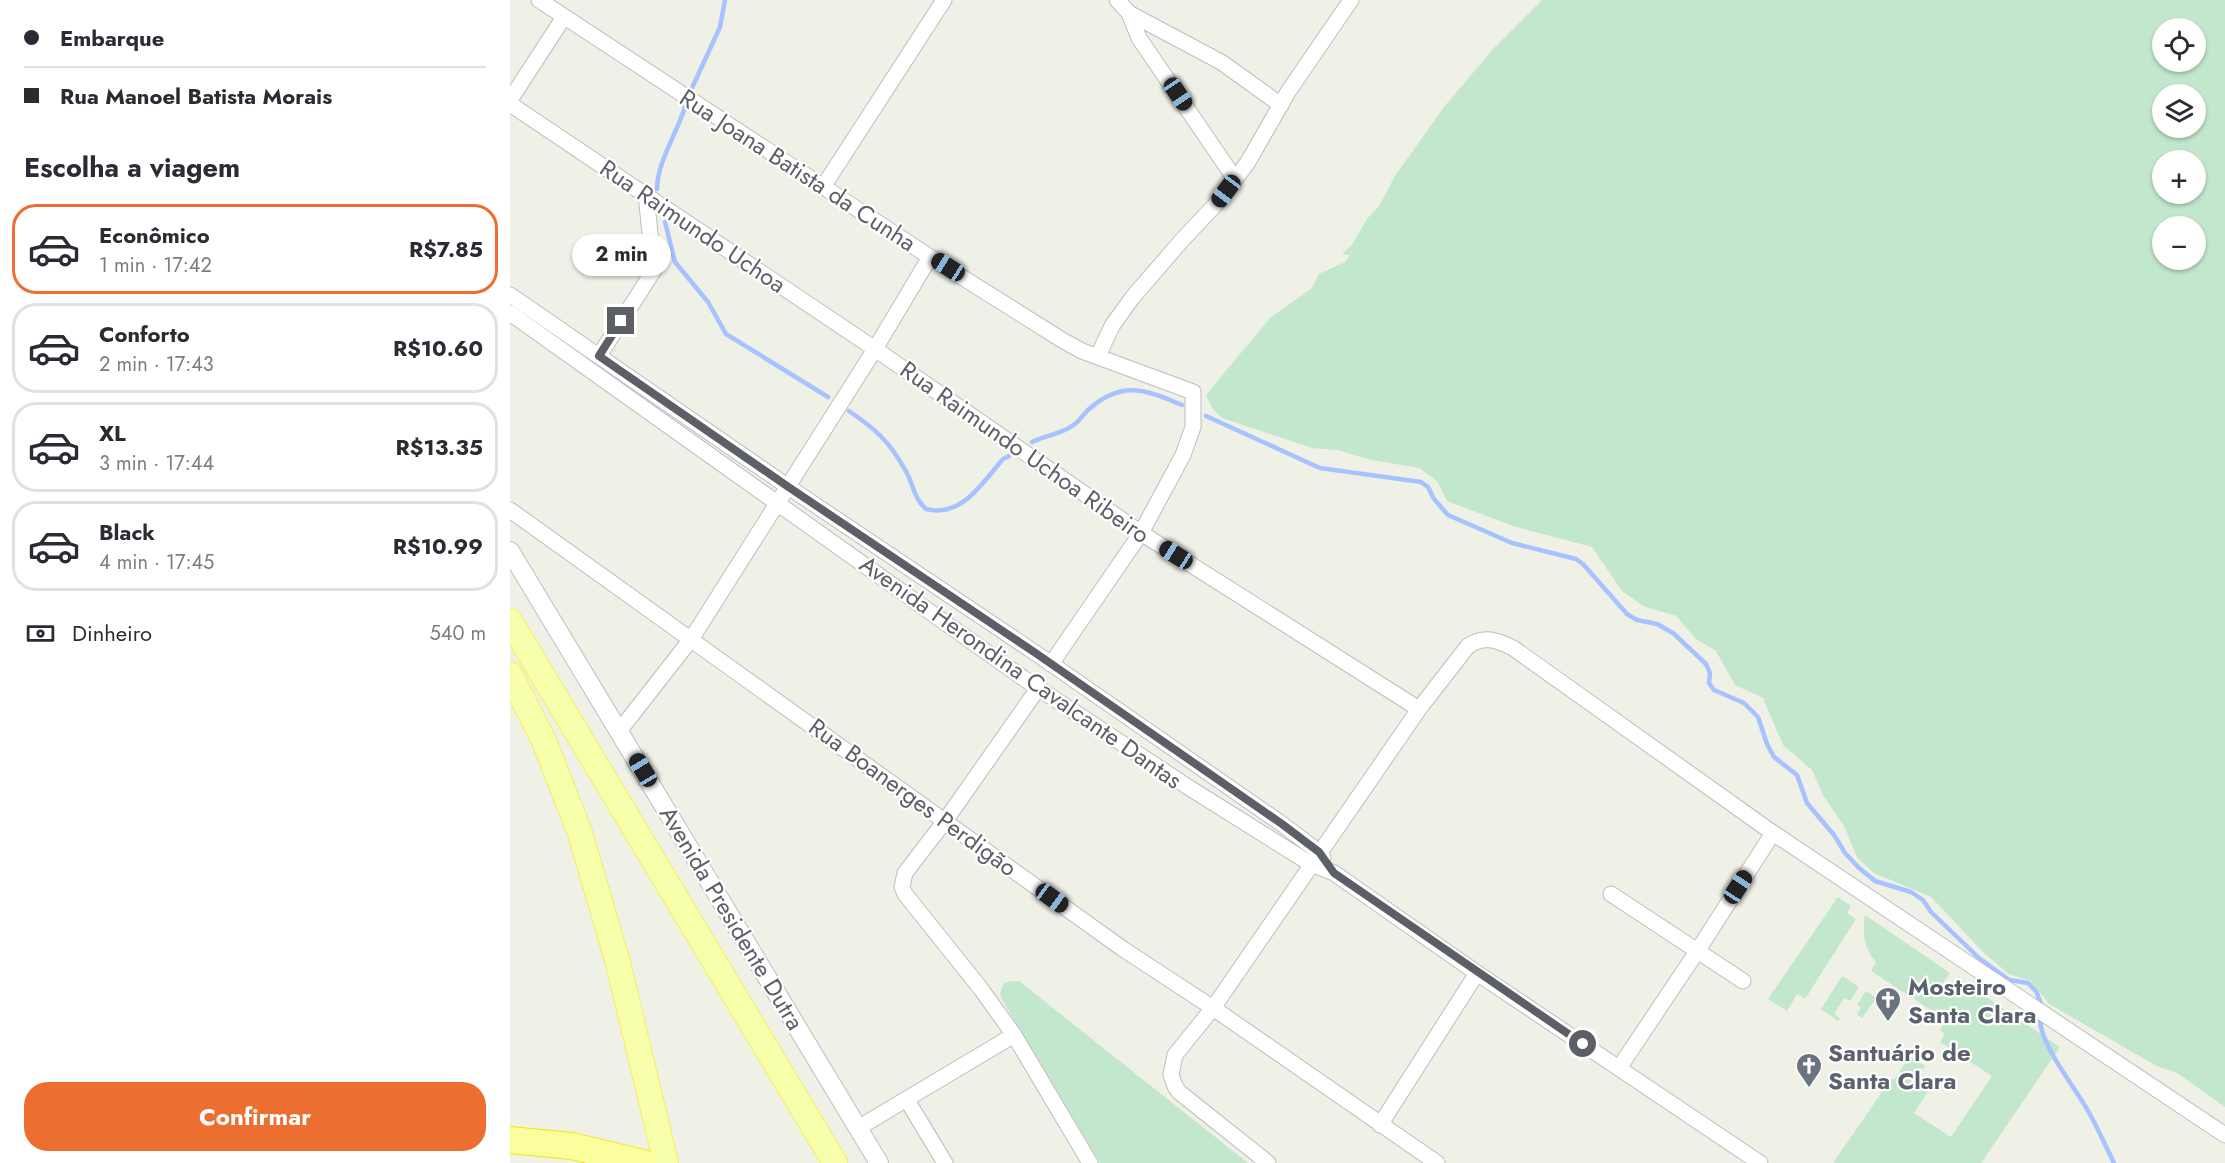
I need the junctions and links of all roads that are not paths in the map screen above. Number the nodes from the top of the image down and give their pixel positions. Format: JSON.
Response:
{"nodes":[{"id":1,"x":539,"y":0,"type":"edge"},
{"id":2,"x":944,"y":0,"type":"edge"},
{"id":3,"x":1117,"y":0,"type":"edge"},
{"id":4,"x":1351,"y":0,"type":"edge"},
{"id":5,"x":1129,"y":13,"type":"junction"},
{"id":6,"x":564,"y":17,"type":"junction"},
{"id":7,"x":510,"y":100,"type":"edge"},
{"id":8,"x":510,"y":104,"type":"edge"},
{"id":9,"x":1281,"y":105,"type":"junction"},
{"id":10,"x":1235,"y":179,"type":"junction"},
{"id":11,"x":824,"y":187,"type":"junction"},
{"id":12,"x":646,"y":195,"type":"junction"},
{"id":13,"x":930,"y":257,"type":"junction"},
{"id":14,"x":510,"y":295,"type":"edge"},
{"id":15,"x":510,"y":313,"type":"edge"},
{"id":16,"x":875,"y":348,"type":"junction"},
{"id":17,"x":599,"y":356,"type":"junction"},
{"id":18,"x":1098,"y":356,"type":"junction"},
{"id":19,"x":787,"y":486,"type":"junction"},
{"id":20,"x":777,"y":502,"type":"junction"},
{"id":21,"x":510,"y":510,"type":"edge"},
{"id":22,"x":1141,"y":533,"type":"junction"},
{"id":23,"x":510,"y":551,"type":"edge"},
{"id":24,"x":510,"y":621,"type":"edge"},
{"id":25,"x":692,"y":638,"type":"junction"},
{"id":26,"x":1037,"y":654,"type":"junction"},
{"id":27,"x":1051,"y":664,"type":"junction"},
{"id":28,"x":510,"y":674,"type":"edge"},
{"id":29,"x":1023,"y":678,"type":"junction"},
{"id":30,"x":1039,"y":687,"type":"junction"},
{"id":31,"x":1419,"y":709,"type":"junction"},
{"id":32,"x":620,"y":730,"type":"junction"},
{"id":33,"x":945,"y":821,"type":"junction"},
{"id":34,"x":1773,"y":833,"type":"junction"},
{"id":35,"x":1315,"y":858,"type":"junction"},
{"id":36,"x":1611,"y":894,"type":"dead end"},
{"id":37,"x":1698,"y":951,"type":"junction"},
{"id":38,"x":1477,"y":973,"type":"junction"},
{"id":39,"x":1743,"y":981,"type":"dead end"},
{"id":40,"x":1213,"y":1008,"type":"junction"},
{"id":41,"x":1014,"y":1035,"type":"junction"},
{"id":42,"x":1619,"y":1068,"type":"junction"},
{"id":43,"x":907,"y":1100,"type":"junction"},
{"id":44,"x":1380,"y":1125,"type":"junction"},
{"id":45,"x":858,"y":1128,"type":"junction"},
{"id":46,"x":2225,"y":1135,"type":"edge"},
{"id":47,"x":510,"y":1140,"type":"edge"},
{"id":48,"x":643,"y":1163,"type":"edge"},
{"id":49,"x":666,"y":1163,"type":"edge"},
{"id":50,"x":835,"y":1163,"type":"edge"},
{"id":51,"x":879,"y":1163,"type":"edge"},
{"id":52,"x":945,"y":1163,"type":"edge"},
{"id":53,"x":1090,"y":1163,"type":"edge"},
{"id":54,"x":1268,"y":1163,"type":"edge"},
{"id":55,"x":1437,"y":1163,"type":"edge"},
{"id":56,"x":1760,"y":1163,"type":"edge"}],
"edges":[{"from":1,"to":6,"type":"street","name":"Rua Joana Batista da Cunha"},
{"from":2,"to":11,"type":"street"},
{"from":3,"to":5,"type":"street"},
{"from":4,"to":9,"type":"street"},
{"from":5,"to":9,"type":"street"},
{"from":5,"to":10,"type":"street"},
{"from":6,"to":7,"type":"street"},
{"from":6,"to":11,"type":"street","name":"Rua Joana Batista da Cunha"},
{"from":8,"to":12,"type":"street","name":"Rua Raimundo Uchoa"},
{"from":9,"to":10,"type":"street"},
{"from":10,"to":18,"type":"street"},
{"from":11,"to":13,"type":"street","name":"Rua Joana Batista da Cunha"},
{"from":12,"to":16,"type":"street","name":"Rua Raimundo Uchoa"},
{"from":12,"to":17,"type":"street"},
{"from":13,"to":16,"type":"street"},
{"from":13,"to":18,"type":"street","name":"Rua Joana Batista da Cunha"},
{"from":14,"to":17,"type":"street","name":"Avenida Herondina Cavalcante Dantas"},
{"from":15,"to":20,"type":"street","name":"Avenida Herondina Cavalcante Dantas"},
{"from":16,"to":19,"type":"street"},
{"from":16,"to":22,"type":"street","name":"Rua Raimundo Uchoa Ribeiro"},
{"from":17,"to":19,"type":"street","name":"Avenida Herondina Cavalcante Dantas"},
{"from":18,"to":22,"type":"street","name":"Rua Joana Batista da Cunha"},
{"from":19,"to":20,"type":"street"},
{"from":19,"to":26,"type":"street","name":"Avenida Herondina Cavalcante Dantas"},
{"from":20,"to":25,"type":"street"},
{"from":20,"to":29,"type":"street","name":"Avenida Herondina Cavalcante Dantas"},
{"from":21,"to":25,"type":"street","name":"Rua Boanerges Perdigão"},
{"from":22,"to":27,"type":"street"},
{"from":22,"to":31,"type":"street","name":"Rua Raimundo Uchoa Ribeiro"},
{"from":23,"to":32,"type":"street","name":"Avenida Presidente Dutra"},
{"from":24,"to":50,"type":"main road","name":"Avenida Presidente Dutra"},
{"from":25,"to":32,"type":"street"},
{"from":25,"to":33,"type":"street","name":"Rua Boanerges Perdigão"},
{"from":26,"to":27,"type":"street","name":"Avenida Herondina Cavalcante Dantas"},
{"from":26,"to":29,"type":"street"},
{"from":27,"to":35,"type":"street","name":"Avenida Herondina Cavalcante Dantas"},
{"from":28,"to":49,"type":"main road"},
{"from":29,"to":30,"type":"street","name":"Avenida Herondina Cavalcante Dantas"},
{"from":30,"to":33,"type":"street"},
{"from":30,"to":35,"type":"street","name":"Avenida Herondina Cavalcante Dantas"},
{"from":31,"to":34,"type":"street"},
{"from":31,"to":35,"type":"street"},
{"from":32,"to":45,"type":"street","name":"Avenida Presidente Dutra"},
{"from":33,"to":40,"type":"street","name":"Rua Boanerges Perdigão"},
{"from":33,"to":41,"type":"street"},
{"from":34,"to":37,"type":"street"},
{"from":34,"to":46,"type":"street"},
{"from":35,"to":38,"type":"street","name":"Avenida Herondina Cavalcante Dantas"},
{"from":35,"to":40,"type":"street"},
{"from":36,"to":37,"type":"street"},
{"from":37,"to":39,"type":"street"},
{"from":37,"to":42,"type":"street"},
{"from":38,"to":42,"type":"street","name":"Avenida Herondina Cavalcante Dantas"},
{"from":38,"to":44,"type":"street"},
{"from":40,"to":44,"type":"street","name":"Rua Boanerges Perdigão"},
{"from":40,"to":54,"type":"street"},
{"from":41,"to":43,"type":"street"},
{"from":41,"to":53,"type":"street"},
{"from":42,"to":56,"type":"street","name":"Avenida Herondina Cavalcante Dantas"},
{"from":43,"to":45,"type":"street"},
{"from":43,"to":52,"type":"street"},
{"from":44,"to":55,"type":"street","name":"Rua Boanerges Perdigão"},
{"from":45,"to":51,"type":"street","name":"Avenida Presidente Dutra"},
{"from":47,"to":48,"type":"highway"}]}
